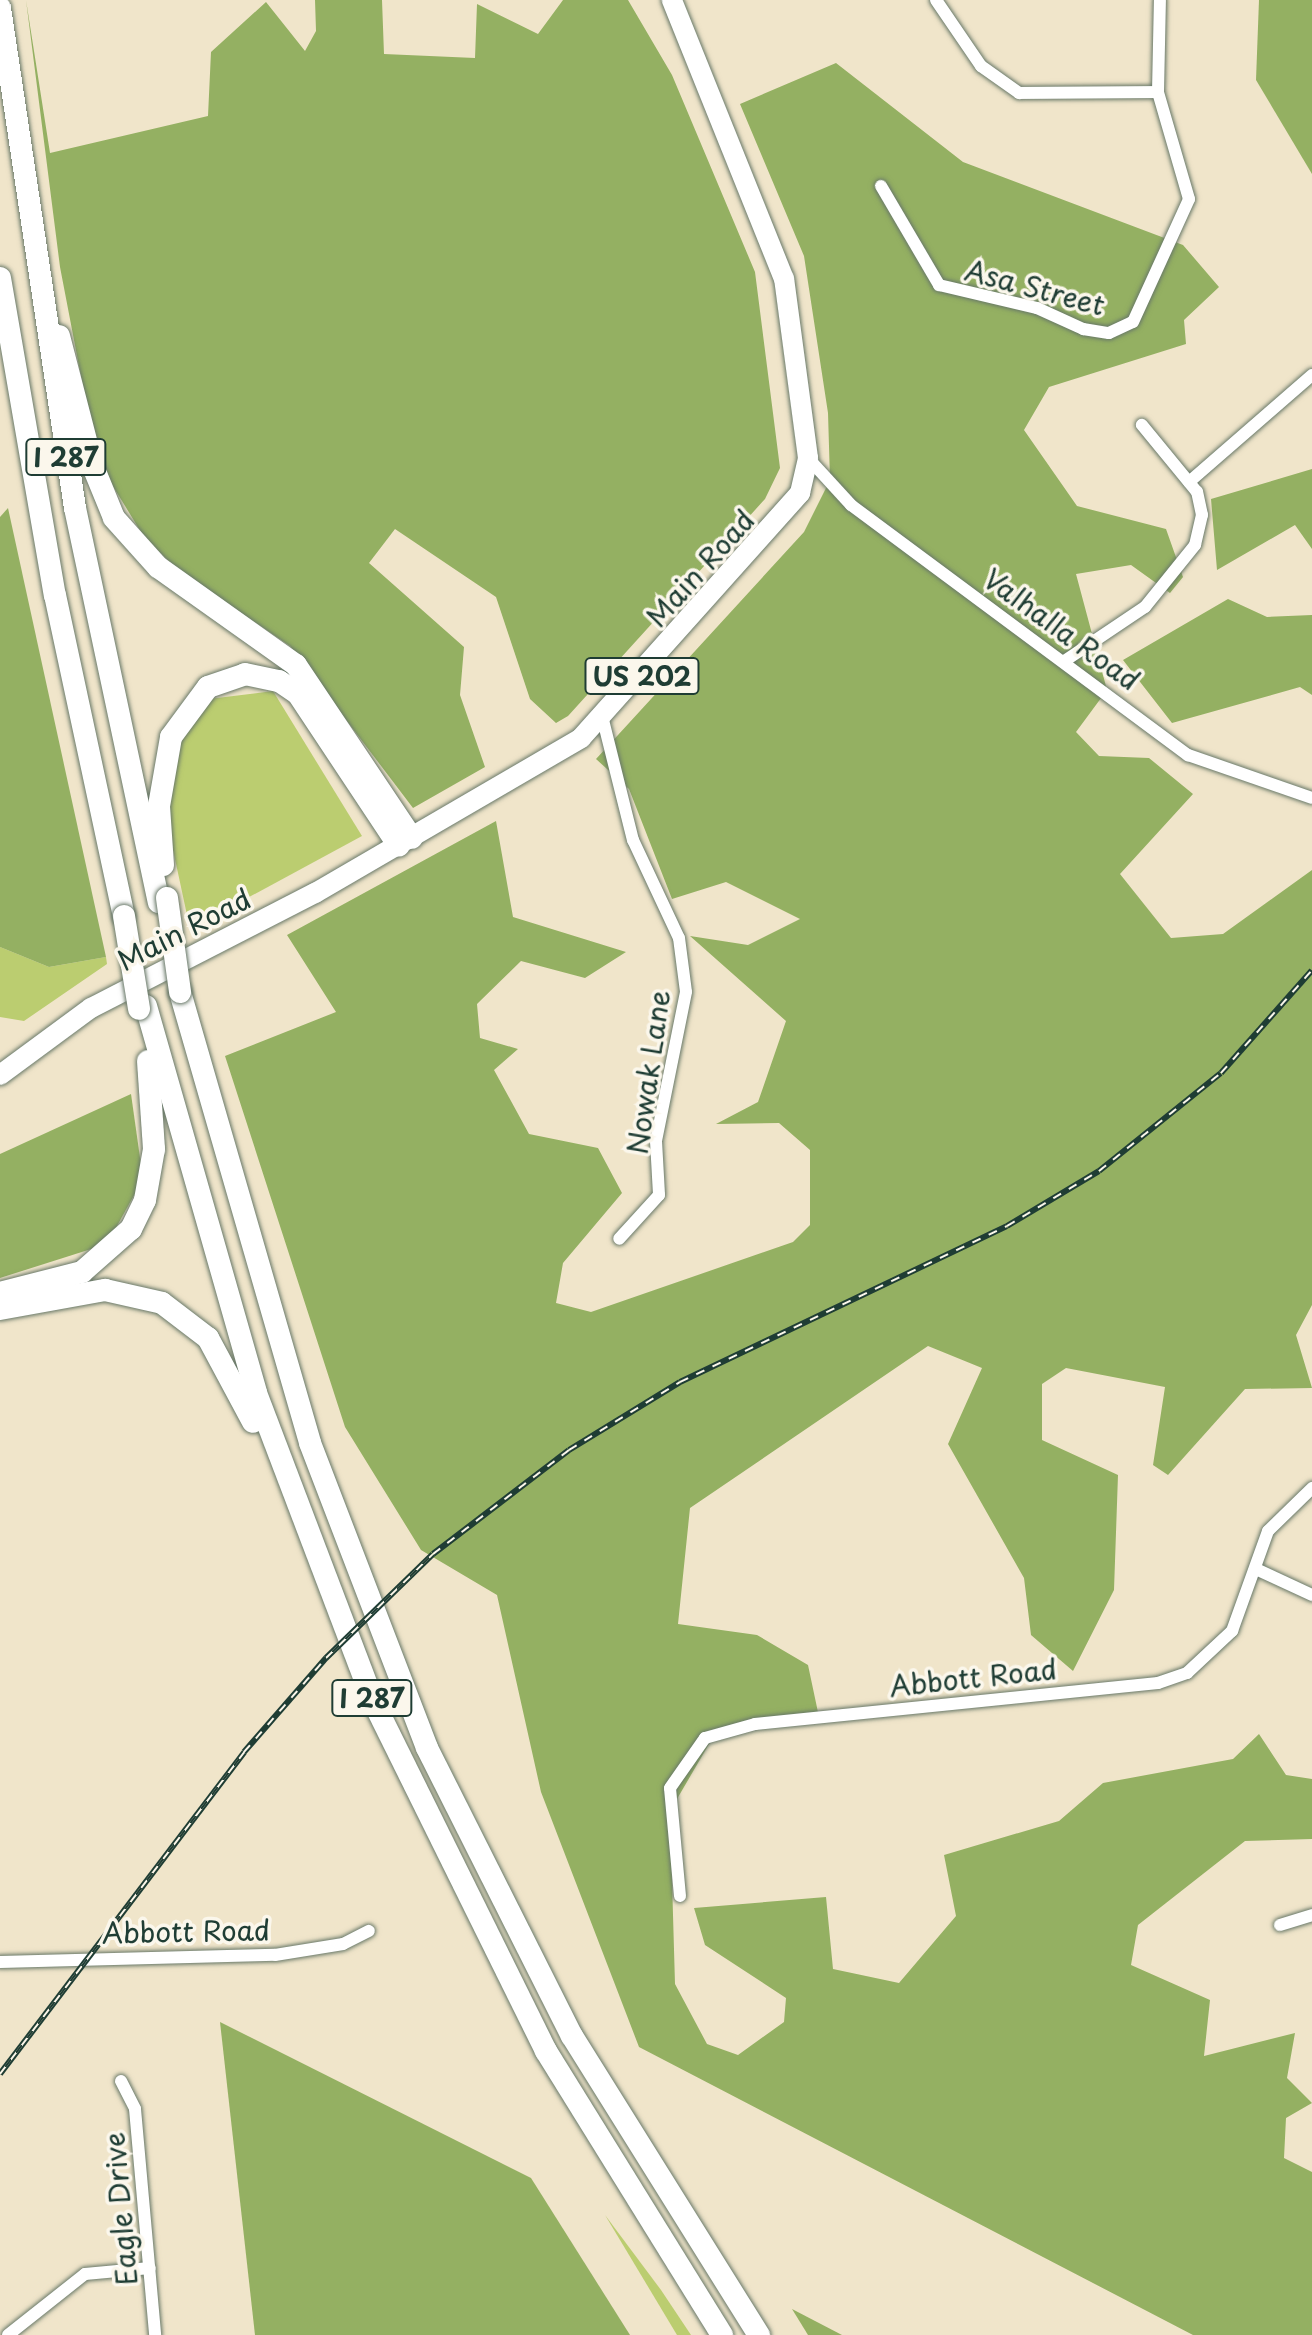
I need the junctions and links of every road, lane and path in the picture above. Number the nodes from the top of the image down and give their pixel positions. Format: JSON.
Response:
{"nodes":[{"id":1,"x":672,"y":0,"type":"edge"},
{"id":2,"x":936,"y":0,"type":"edge"},
{"id":3,"x":1160,"y":0,"type":"edge"},
{"id":4,"x":0,"y":8,"type":"edge"},
{"id":5,"x":1158,"y":92,"type":"junction"},
{"id":6,"x":23,"y":183,"type":"junction"},
{"id":7,"x":881,"y":186,"type":"dead end"},
{"id":8,"x":0,"y":278,"type":"edge"},
{"id":9,"x":1312,"y":375,"type":"edge"},
{"id":10,"x":1142,"y":425,"type":"dead end"},
{"id":11,"x":808,"y":458,"type":"junction"},
{"id":12,"x":1189,"y":482,"type":"junction"},
{"id":13,"x":1066,"y":660,"type":"junction"},
{"id":14,"x":603,"y":720,"type":"junction"},
{"id":15,"x":1312,"y":798,"type":"edge"},
{"id":16,"x":406,"y":842,"type":"junction"},
{"id":17,"x":163,"y":900,"type":"junction"},
{"id":18,"x":143,"y":1008,"type":"junction"},
{"id":19,"x":0,"y":1075,"type":"edge"},
{"id":20,"x":619,"y":1239,"type":"dead end"},
{"id":21,"x":0,"y":1293,"type":"edge"},
{"id":22,"x":0,"y":1309,"type":"edge"},
{"id":23,"x":1312,"y":1488,"type":"edge"},
{"id":24,"x":1256,"y":1569,"type":"junction"},
{"id":25,"x":323,"y":1577,"type":"junction"},
{"id":26,"x":1312,"y":1595,"type":"edge"},
{"id":27,"x":680,"y":1896,"type":"dead end"},
{"id":28,"x":1312,"y":1915,"type":"edge"},
{"id":29,"x":1280,"y":1925,"type":"dead end"},
{"id":30,"x":369,"y":1931,"type":"dead end"},
{"id":31,"x":0,"y":1962,"type":"edge"},
{"id":32,"x":121,"y":2081,"type":"dead end"},
{"id":33,"x":150,"y":2268,"type":"junction"},
{"id":34,"x":8,"y":2335,"type":"edge"},
{"id":35,"x":155,"y":2335,"type":"edge"},
{"id":36,"x":722,"y":2335,"type":"edge"},
{"id":37,"x":759,"y":2335,"type":"edge"}],
"edges":[{"from":1,"to":11,"type":"main road","name":"Main Road","number":"US 202"},
{"from":2,"to":5,"type":"street"},
{"from":3,"to":5,"type":"street","name":"Asa Street"},
{"from":4,"to":6,"type":"highway","number":"I 287"},
{"from":5,"to":7,"type":"street","name":"Asa Street"},
{"from":6,"to":16,"type":"highway"},
{"from":6,"to":17,"type":"highway","number":"I 287"},
{"from":8,"to":18,"type":"highway","number":"I 287","bridge":true},
{"from":9,"to":12,"type":"street"},
{"from":10,"to":12,"type":"street"},
{"from":11,"to":13,"type":"street","name":"Valhalla Road"},
{"from":11,"to":14,"type":"main road","name":"Main Road","number":"US 202"},
{"from":12,"to":13,"type":"street"},
{"from":13,"to":15,"type":"street","name":"Valhalla Road"},
{"from":14,"to":16,"type":"main road","name":"Main Road","number":"US 202"},
{"from":14,"to":20,"type":"street","name":"Nowak Lane"},
{"from":16,"to":17,"type":"highway"},
{"from":16,"to":19,"type":"main road","name":"Main Road","number":"US 202"},
{"from":17,"to":37,"type":"highway","number":"I 287","bridge":true},
{"from":18,"to":21,"type":"highway"},
{"from":18,"to":25,"type":"highway","number":"I 287"},
{"from":22,"to":25,"type":"highway"},
{"from":23,"to":24,"type":"street","name":"Abbott Road"},
{"from":24,"to":26,"type":"street"},
{"from":24,"to":27,"type":"street","name":"Abbott Road"},
{"from":25,"to":36,"type":"highway","number":"I 287"},
{"from":28,"to":29,"type":"street"},
{"from":30,"to":31,"type":"street","name":"Abbott Road"},
{"from":32,"to":33,"type":"street","name":"Eagle Drive"},
{"from":33,"to":34,"type":"street"},
{"from":33,"to":35,"type":"street","name":"Eagle Drive"}]}
